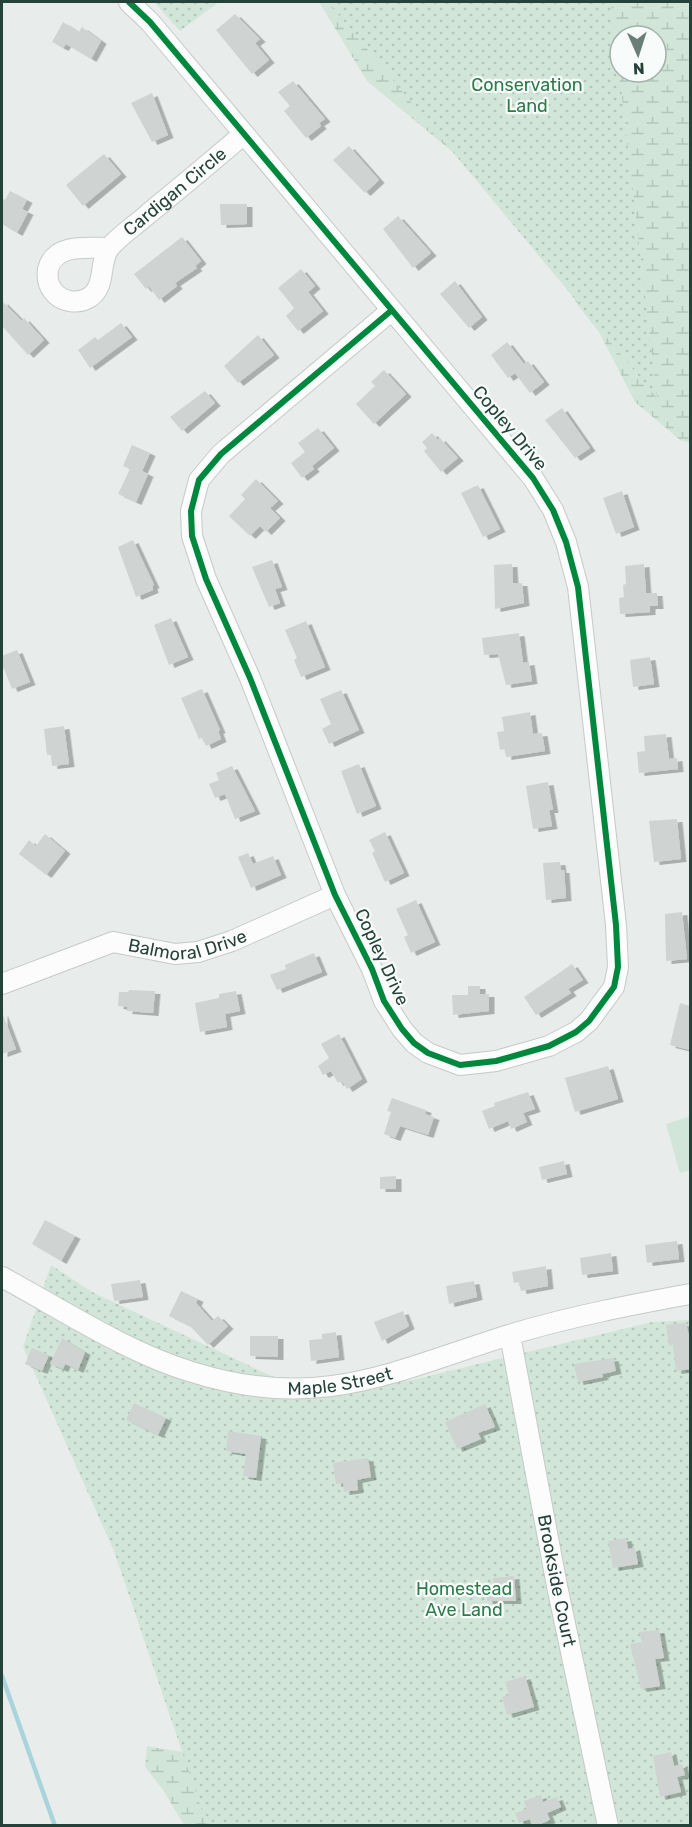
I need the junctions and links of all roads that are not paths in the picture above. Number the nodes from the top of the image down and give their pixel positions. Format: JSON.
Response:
{"nodes":[{"id":1,"x":129,"y":2,"type":"edge"},
{"id":2,"x":243,"y":134,"type":"junction"},
{"id":3,"x":108,"y":248,"type":"dead end"},
{"id":4,"x":392,"y":310,"type":"junction"},
{"id":5,"x":335,"y":895,"type":"junction"},
{"id":6,"x":2,"y":984,"type":"edge"},
{"id":7,"x":2,"y":1277,"type":"edge"},
{"id":8,"x":690,"y":1294,"type":"edge"},
{"id":9,"x":510,"y":1335,"type":"junction"},
{"id":10,"x":608,"y":1826,"type":"edge"}],
"edges":[{"from":1,"to":2,"type":"street","name":"Copley Drive"},
{"from":2,"to":3,"type":"street","name":"Cardigan Circle"},
{"from":2,"to":4,"type":"street","name":"Copley Drive"},
{"from":4,"to":5,"type":"street","name":"Copley Drive"},
{"from":4,"to":5,"type":"street","name":"Copley Drive"},
{"from":5,"to":6,"type":"street","name":"Balmoral Drive"},
{"from":7,"to":9,"type":"street","name":"Maple Street"},
{"from":8,"to":9,"type":"street","name":"Maple Street"},
{"from":9,"to":10,"type":"street","name":"Brookside Court"}]}
